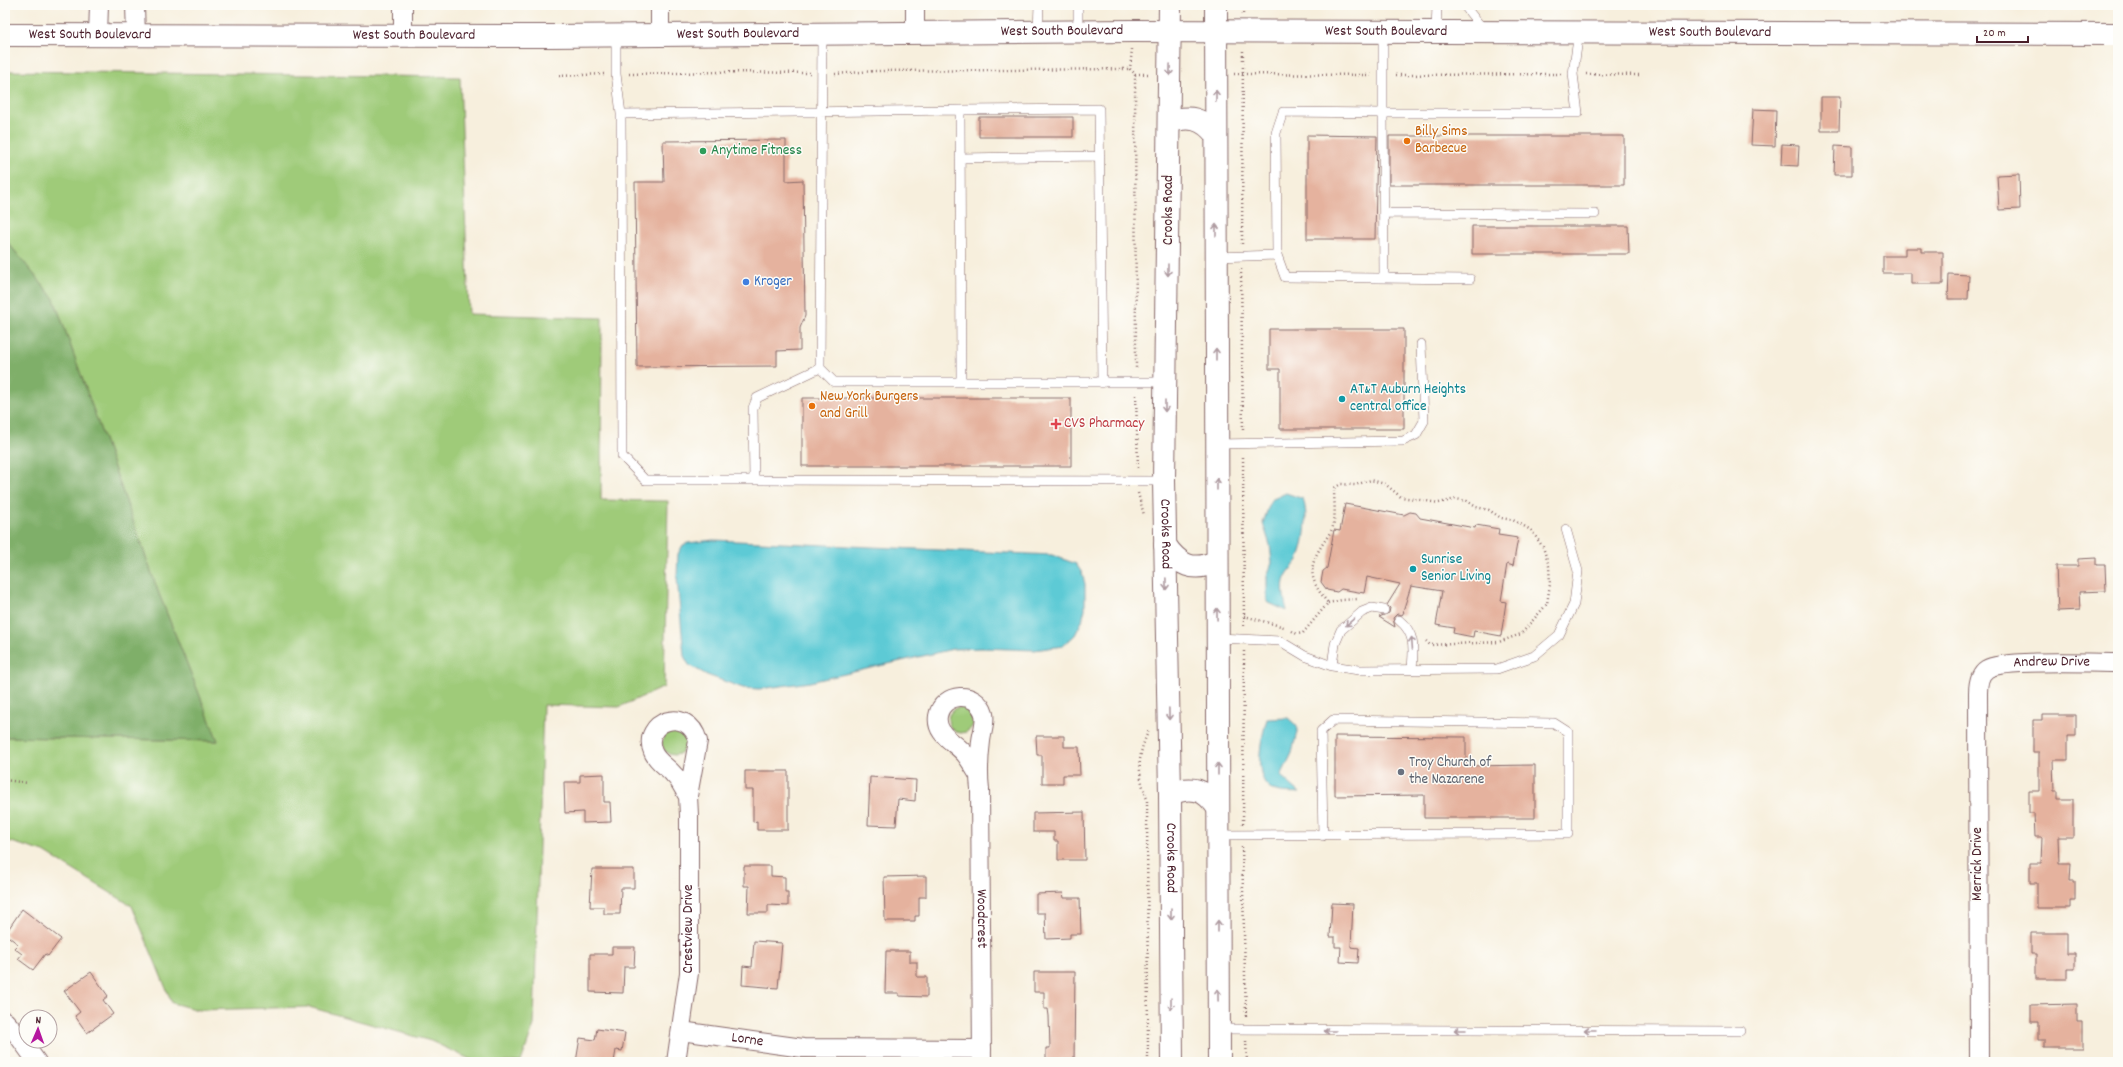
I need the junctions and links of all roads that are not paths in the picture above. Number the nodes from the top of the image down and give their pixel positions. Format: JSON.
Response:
{"nodes":[{"id":1,"x":99,"y":5,"type":"edge"},
{"id":2,"x":135,"y":5,"type":"edge"},
{"id":3,"x":403,"y":5,"type":"edge"},
{"id":4,"x":660,"y":5,"type":"edge"},
{"id":5,"x":915,"y":5,"type":"edge"},
{"id":6,"x":1039,"y":5,"type":"edge"},
{"id":7,"x":1078,"y":5,"type":"edge"},
{"id":8,"x":1170,"y":5,"type":"edge"},
{"id":9,"x":1216,"y":5,"type":"edge"},
{"id":10,"x":1437,"y":5,"type":"edge"},
{"id":11,"x":1464,"y":5,"type":"edge"},
{"id":12,"x":1170,"y":31,"type":"junction"},
{"id":13,"x":915,"y":32,"type":"junction"},
{"id":14,"x":1038,"y":32,"type":"junction"},
{"id":15,"x":1078,"y":32,"type":"junction"},
{"id":16,"x":1216,"y":32,"type":"junction"},
{"id":17,"x":1383,"y":32,"type":"junction"},
{"id":18,"x":1436,"y":32,"type":"junction"},
{"id":19,"x":1579,"y":32,"type":"junction"},
{"id":20,"x":822,"y":33,"type":"junction"},
{"id":21,"x":1492,"y":33,"type":"junction"},
{"id":22,"x":616,"y":34,"type":"junction"},
{"id":23,"x":660,"y":34,"type":"junction"},
{"id":24,"x":2118,"y":34,"type":"edge"},
{"id":25,"x":5,"y":35,"type":"edge"},
{"id":26,"x":98,"y":35,"type":"junction"},
{"id":27,"x":136,"y":36,"type":"junction"},
{"id":28,"x":403,"y":36,"type":"junction"},
{"id":29,"x":960,"y":110,"type":"junction"},
{"id":30,"x":821,"y":112,"type":"junction"},
{"id":31,"x":1383,"y":113,"type":"junction"},
{"id":32,"x":621,"y":114,"type":"junction"},
{"id":33,"x":1169,"y":122,"type":"junction"},
{"id":34,"x":1216,"y":135,"type":"junction"},
{"id":35,"x":1100,"y":156,"type":"junction"},
{"id":36,"x":960,"y":158,"type":"junction"},
{"id":37,"x":1384,"y":213,"type":"junction"},
{"id":38,"x":1594,"y":214,"type":"dead end"},
{"id":39,"x":1277,"y":255,"type":"junction"},
{"id":40,"x":1216,"y":257,"type":"junction"},
{"id":41,"x":1384,"y":278,"type":"junction"},
{"id":42,"x":1470,"y":279,"type":"dead end"},
{"id":43,"x":1421,"y":344,"type":"dead end"},
{"id":44,"x":820,"y":368,"type":"junction"},
{"id":45,"x":961,"y":382,"type":"junction"},
{"id":46,"x":1102,"y":382,"type":"junction"},
{"id":47,"x":1165,"y":382,"type":"junction"},
{"id":48,"x":1217,"y":444,"type":"junction"},
{"id":49,"x":754,"y":480,"type":"junction"},
{"id":50,"x":1164,"y":480,"type":"junction"},
{"id":51,"x":1566,"y":529,"type":"dead end"},
{"id":52,"x":1165,"y":545,"type":"junction"},
{"id":53,"x":1217,"y":561,"type":"junction"},
{"id":54,"x":1384,"y":610,"type":"dead end"},
{"id":55,"x":1399,"y":620,"type":"dead end"},
{"id":56,"x":1218,"y":638,"type":"junction"},
{"id":57,"x":2118,"y":663,"type":"edge"},
{"id":58,"x":1332,"y":666,"type":"junction"},
{"id":59,"x":1986,"y":669,"type":"joint"},
{"id":60,"x":1412,"y":670,"type":"junction"},
{"id":61,"x":978,"y":774,"type":"dead end"},
{"id":62,"x":1170,"y":794,"type":"junction"},
{"id":63,"x":688,"y":796,"type":"dead end"},
{"id":64,"x":1218,"y":808,"type":"junction"},
{"id":65,"x":1218,"y":835,"type":"junction"},
{"id":66,"x":1323,"y":836,"type":"junction"},
{"id":67,"x":5,"y":1021,"type":"edge"},
{"id":68,"x":1219,"y":1030,"type":"junction"},
{"id":69,"x":681,"y":1031,"type":"junction"},
{"id":70,"x":1740,"y":1031,"type":"dead end"},
{"id":71,"x":982,"y":1056,"type":"edge"},
{"id":72,"x":37,"y":1062,"type":"edge"},
{"id":73,"x":676,"y":1062,"type":"edge"},
{"id":74,"x":1172,"y":1062,"type":"edge"},
{"id":75,"x":1219,"y":1062,"type":"edge"},
{"id":76,"x":1978,"y":1062,"type":"edge"}],
"edges":[{"from":1,"to":26,"type":"street"},
{"from":2,"to":27,"type":"street"},
{"from":3,"to":28,"type":"street"},
{"from":4,"to":23,"type":"street"},
{"from":5,"to":13,"type":"street"},
{"from":6,"to":14,"type":"lane"},
{"from":7,"to":15,"type":"lane"},
{"from":8,"to":12,"type":"main road","name":"Crooks Road"},
{"from":9,"to":16,"type":"main road"},
{"from":10,"to":18,"type":"lane"},
{"from":11,"to":21,"type":"lane"},
{"from":12,"to":15,"type":"main road","name":"West South Boulevard"},
{"from":12,"to":16,"type":"main road","name":"West South Boulevard"},
{"from":12,"to":33,"type":"main road","name":"Crooks Road","one_way":true},
{"from":13,"to":14,"type":"main road","name":"West South Boulevard"},
{"from":13,"to":20,"type":"main road","name":"West South Boulevard"},
{"from":14,"to":15,"type":"main road","name":"West South Boulevard"},
{"from":16,"to":17,"type":"main road","name":"West South Boulevard"},
{"from":34,"to":16,"type":"main road","one_way":true},
{"from":17,"to":18,"type":"main road","name":"West South Boulevard"},
{"from":17,"to":31,"type":"lane"},
{"from":18,"to":21,"type":"main road","name":"West South Boulevard"},
{"from":19,"to":21,"type":"main road","name":"West South Boulevard"},
{"from":19,"to":24,"type":"main road","name":"West South Boulevard"},
{"from":19,"to":31,"type":"lane"},
{"from":20,"to":23,"type":"main road","name":"West South Boulevard"},
{"from":20,"to":30,"type":"lane"},
{"from":22,"to":23,"type":"main road","name":"West South Boulevard"},
{"from":22,"to":28,"type":"main road","name":"West South Boulevard"},
{"from":22,"to":32,"type":"lane"},
{"from":25,"to":26,"type":"main road","name":"West South Boulevard"},
{"from":26,"to":27,"type":"main road","name":"West South Boulevard"},
{"from":27,"to":28,"type":"main road","name":"West South Boulevard"},
{"from":29,"to":30,"type":"lane"},
{"from":29,"to":35,"type":"lane"},
{"from":29,"to":36,"type":"lane"},
{"from":30,"to":32,"type":"lane"},
{"from":30,"to":44,"type":"lane"},
{"from":31,"to":37,"type":"lane"},
{"from":31,"to":39,"type":"lane"},
{"from":32,"to":49,"type":"lane"},
{"from":33,"to":34,"type":"main road"},
{"from":33,"to":47,"type":"main road","name":"Crooks Road","one_way":true},
{"from":40,"to":34,"type":"main road","one_way":true},
{"from":35,"to":36,"type":"lane"},
{"from":35,"to":46,"type":"lane"},
{"from":36,"to":45,"type":"lane"},
{"from":37,"to":38,"type":"lane"},
{"from":37,"to":41,"type":"lane"},
{"from":39,"to":40,"type":"lane"},
{"from":39,"to":41,"type":"lane"},
{"from":48,"to":40,"type":"main road","one_way":true},
{"from":41,"to":42,"type":"lane"},
{"from":43,"to":48,"type":"lane"},
{"from":44,"to":45,"type":"lane"},
{"from":44,"to":49,"type":"lane"},
{"from":45,"to":46,"type":"lane"},
{"from":46,"to":47,"type":"lane"},
{"from":47,"to":50,"type":"main road","name":"Crooks Road","one_way":true},
{"from":53,"to":48,"type":"main road","one_way":true},
{"from":49,"to":50,"type":"lane"},
{"from":50,"to":52,"type":"main road","name":"Crooks Road"},
{"from":51,"to":60,"type":"lane"},
{"from":52,"to":53,"type":"main road"},
{"from":52,"to":62,"type":"main road","name":"Crooks Road","one_way":true},
{"from":56,"to":53,"type":"main road","one_way":true},
{"from":54,"to":58,"type":"lane","one_way":true},
{"from":60,"to":55,"type":"lane","one_way":true},
{"from":56,"to":58,"type":"lane"},
{"from":64,"to":56,"type":"main road","one_way":true},
{"from":57,"to":59,"type":"street","name":"Andrew Drive"},
{"from":58,"to":60,"type":"lane"},
{"from":59,"to":76,"type":"street","name":"Merrick Drive"},
{"from":61,"to":71,"type":"street","name":"Woodcrest"},
{"from":62,"to":64,"type":"main road"},
{"from":62,"to":74,"type":"main road","name":"Crooks Road","one_way":true},
{"from":63,"to":69,"type":"street","name":"Crestview Drive"},
{"from":64,"to":65,"type":"main road"},
{"from":65,"to":66,"type":"lane"},
{"from":68,"to":65,"type":"main road","one_way":true},
{"from":66,"to":66,"type":"lane"},
{"from":67,"to":72,"type":"street"},
{"from":70,"to":68,"type":"lane","one_way":true},
{"from":68,"to":75,"type":"main road"},
{"from":69,"to":71,"type":"street","name":"Lorne"},
{"from":69,"to":73,"type":"street","name":"Crestview Drive"}]}
